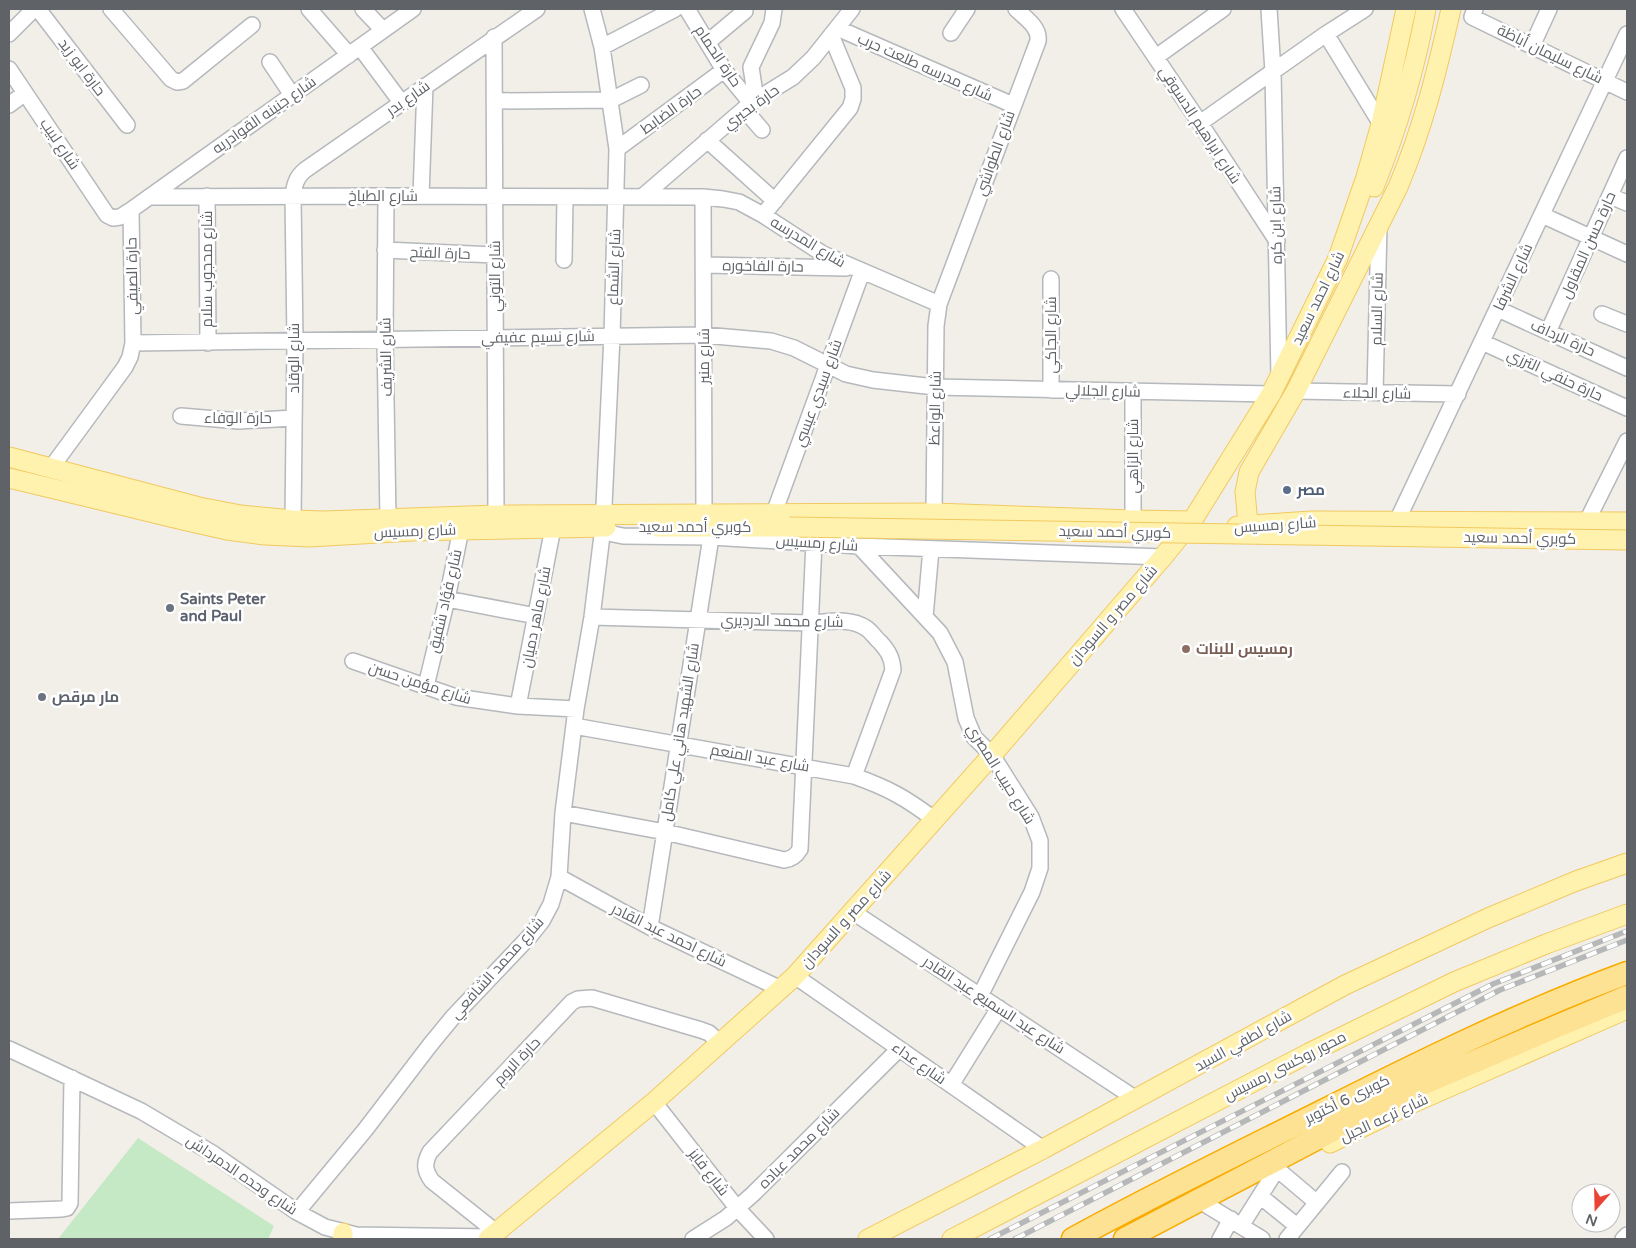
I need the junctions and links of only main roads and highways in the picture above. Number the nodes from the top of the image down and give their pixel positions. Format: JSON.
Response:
{"nodes":[{"id":1,"x":1406,"y":9,"type":"edge"},
{"id":2,"x":1426,"y":9,"type":"edge"},
{"id":3,"x":1451,"y":9,"type":"edge"},
{"id":4,"x":1338,"y":258,"type":"junction"},
{"id":5,"x":9,"y":457,"type":"edge"},
{"id":6,"x":9,"y":478,"type":"edge"},
{"id":7,"x":603,"y":521,"type":"junction"},
{"id":8,"x":1192,"y":521,"type":"junction"},
{"id":9,"x":463,"y":522,"type":"junction"},
{"id":10,"x":1627,"y":522,"type":"edge"},
{"id":11,"x":1248,"y":524,"type":"junction"},
{"id":12,"x":1627,"y":540,"type":"edge"},
{"id":13,"x":1163,"y":558,"type":"junction"},
{"id":14,"x":1627,"y":863,"type":"edge"},
{"id":15,"x":1627,"y":914,"type":"edge"},
{"id":16,"x":1627,"y":973,"type":"edge"},
{"id":17,"x":1627,"y":997,"type":"edge"},
{"id":18,"x":1627,"y":1009,"type":"edge"},
{"id":19,"x":492,"y":1236,"type":"edge"},
{"id":20,"x":868,"y":1239,"type":"edge"},
{"id":21,"x":952,"y":1239,"type":"edge"},
{"id":22,"x":1073,"y":1239,"type":"edge"},
{"id":23,"x":1125,"y":1239,"type":"edge"},
{"id":24,"x":1146,"y":1239,"type":"edge"}],
"edges":[{"from":1,"to":4,"type":"main road","name":"شارع احمد سعيد"},
{"from":2,"to":4,"type":"main road"},
{"from":3,"to":11,"type":"main road","name":"شارع احمد سعيد"},
{"from":4,"to":8,"type":"main road","name":"شارع احمد سعيد"},
{"from":5,"to":9,"type":"main road","name":"شارع رمسيس"},
{"from":6,"to":9,"type":"main road","name":"شارع رمسيس"},
{"from":7,"to":8,"type":"main road","name":"شارع رمسيس"},
{"from":7,"to":9,"type":"main road","name":"شارع رمسيس"},
{"from":7,"to":9,"type":"main road","name":"شارع رمسيس"},
{"from":7,"to":12,"type":"main road","name":"كوبري أحمد سعيد","bridge":true},
{"from":8,"to":13,"type":"main road","name":"شارع احمد سعيد"},
{"from":10,"to":11,"type":"main road","name":"شارع رمسيس"},
{"from":11,"to":13,"type":"main road","name":"شارع رمسيس"},
{"from":13,"to":19,"type":"main road","name":"شارع مصر و السودان"},
{"from":14,"to":20,"type":"main road","name":"شارع لطفي السيد"},
{"from":15,"to":21,"type":"main road","name":"محور روكسى رمسيس"},
{"from":16,"to":22,"type":"highway","name":"كوبرى 6 أكتوبر"},
{"from":17,"to":23,"type":"highway","name":"كوبرى 6 أكتوبر"},
{"from":18,"to":24,"type":"main road","name":"شارع ترعه الجبل"}]}
